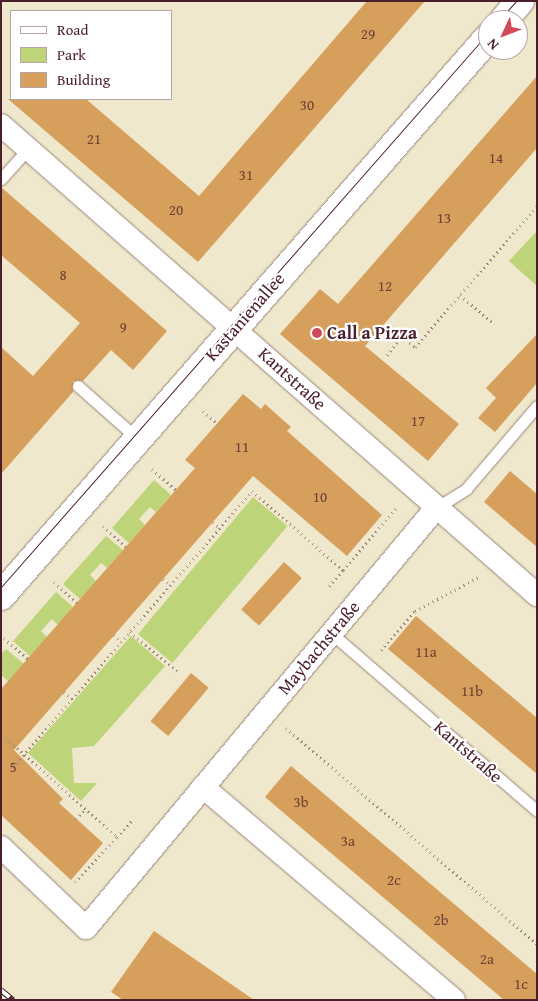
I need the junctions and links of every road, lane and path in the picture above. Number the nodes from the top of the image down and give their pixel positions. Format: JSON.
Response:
{"nodes":[{"id":1,"x":478,"y":50,"type":"edge"},
{"id":2,"x":1,"y":125,"type":"edge"},
{"id":3,"x":28,"y":149,"type":"junction"},
{"id":4,"x":1,"y":179,"type":"edge"},
{"id":5,"x":537,"y":206,"type":"edge"},
{"id":6,"x":460,"y":295,"type":"junction"},
{"id":7,"x":494,"y":324,"type":"dead end"},
{"id":8,"x":236,"y":328,"type":"junction"},
{"id":9,"x":387,"y":355,"type":"dead end"},
{"id":10,"x":78,"y":386,"type":"dead end"},
{"id":11,"x":537,"y":406,"type":"edge"},
{"id":12,"x":203,"y":410,"type":"dead end"},
{"id":13,"x":218,"y":424,"type":"dead end"},
{"id":14,"x":138,"y":439,"type":"junction"},
{"id":15,"x":152,"y":469,"type":"dead end"},
{"id":16,"x":414,"y":488,"type":"junction"},
{"id":17,"x":176,"y":490,"type":"dead end"},
{"id":18,"x":436,"y":508,"type":"junction"},
{"id":19,"x":213,"y":522,"type":"dead end"},
{"id":20,"x":103,"y":526,"type":"dead end"},
{"id":21,"x":220,"y":528,"type":"junction"},
{"id":22,"x":126,"y":547,"type":"dead end"},
{"id":23,"x":500,"y":564,"type":"junction"},
{"id":24,"x":343,"y":570,"type":"junction"},
{"id":25,"x":163,"y":579,"type":"dead end"},
{"id":26,"x":54,"y":582,"type":"dead end"},
{"id":27,"x":171,"y":586,"type":"junction"},
{"id":28,"x":329,"y":586,"type":"dead end"},
{"id":29,"x":537,"y":595,"type":"edge"},
{"id":30,"x":1,"y":596,"type":"edge"},
{"id":31,"x":77,"y":602,"type":"dead end"},
{"id":32,"x":130,"y":632,"type":"junction"},
{"id":33,"x":332,"y":633,"type":"junction"},
{"id":34,"x":114,"y":636,"type":"dead end"},
{"id":35,"x":4,"y":638,"type":"dead end"},
{"id":36,"x":121,"y":642,"type":"junction"},
{"id":37,"x":28,"y":659,"type":"dead end"},
{"id":38,"x":368,"y":665,"type":"junction"},
{"id":39,"x":177,"y":672,"type":"dead end"},
{"id":40,"x":64,"y":692,"type":"dead end"},
{"id":41,"x":73,"y":699,"type":"junction"},
{"id":42,"x":266,"y":712,"type":"junction"},
{"id":43,"x":6,"y":738,"type":"dead end"},
{"id":44,"x":24,"y":755,"type":"junction"},
{"id":45,"x":14,"y":767,"type":"dead end"},
{"id":46,"x":203,"y":788,"type":"junction"},
{"id":47,"x":85,"y":809,"type":"junction"},
{"id":48,"x":537,"y":811,"type":"edge"},
{"id":49,"x":76,"y":818,"type":"dead end"},
{"id":50,"x":133,"y":819,"type":"dead end"},
{"id":51,"x":117,"y":837,"type":"junction"},
{"id":52,"x":1,"y":847,"type":"edge"},
{"id":53,"x":58,"y":901,"type":"junction"},
{"id":54,"x":537,"y":944,"type":"edge"},
{"id":55,"x":454,"y":1000,"type":"edge"}],
"edges":[{"from":1,"to":8,"type":"street","name":"Kastanienallee"},
{"from":2,"to":3,"type":"street","name":"Kantstraße"},
{"from":3,"to":4,"type":"lane"},
{"from":3,"to":8,"type":"street","name":"Kantstraße"},
{"from":5,"to":6,"type":"path"},
{"from":6,"to":7,"type":"path"},
{"from":6,"to":9,"type":"path"},
{"from":8,"to":14,"type":"street","name":"Kastanienallee"},
{"from":8,"to":16,"type":"street","name":"Kantstraße"},
{"from":10,"to":14,"type":"lane"},
{"from":11,"to":18,"type":"lane"},
{"from":12,"to":13,"type":"path"},
{"from":14,"to":30,"type":"street","name":"Kastanienallee"},
{"from":15,"to":17,"type":"path"},
{"from":16,"to":18,"type":"street","name":"Kantstraße"},
{"from":16,"to":24,"type":"path"},
{"from":18,"to":23,"type":"street","name":"Kantstraße"},
{"from":18,"to":33,"type":"street","name":"Maybachstraße"},
{"from":19,"to":21,"type":"path"},
{"from":20,"to":22,"type":"path"},
{"from":21,"to":24,"type":"path"},
{"from":21,"to":27,"type":"path"},
{"from":23,"to":29,"type":"street","name":"Kantstraße"},
{"from":23,"to":38,"type":"path"},
{"from":24,"to":28,"type":"path"},
{"from":25,"to":27,"type":"path"},
{"from":26,"to":31,"type":"path"},
{"from":27,"to":32,"type":"path"},
{"from":32,"to":36,"type":"path"},
{"from":32,"to":39,"type":"path"},
{"from":33,"to":38,"type":"lane","name":"Kantstraße"},
{"from":33,"to":42,"type":"street","name":"Maybachstraße"},
{"from":34,"to":36,"type":"path"},
{"from":35,"to":37,"type":"path"},
{"from":36,"to":41,"type":"path"},
{"from":38,"to":48,"type":"lane","name":"Kantstraße"},
{"from":40,"to":41,"type":"path"},
{"from":41,"to":44,"type":"path"},
{"from":42,"to":46,"type":"street","name":"Maybachstraße"},
{"from":42,"to":54,"type":"path"},
{"from":43,"to":44,"type":"path"},
{"from":44,"to":45,"type":"path"},
{"from":44,"to":47,"type":"path"},
{"from":46,"to":53,"type":"street","name":"Maybachstraße"},
{"from":46,"to":55,"type":"street"},
{"from":47,"to":49,"type":"path"},
{"from":47,"to":51,"type":"path"},
{"from":50,"to":51,"type":"path"},
{"from":51,"to":53,"type":"path"},
{"from":52,"to":53,"type":"street","name":"Maybachstraße"}]}
